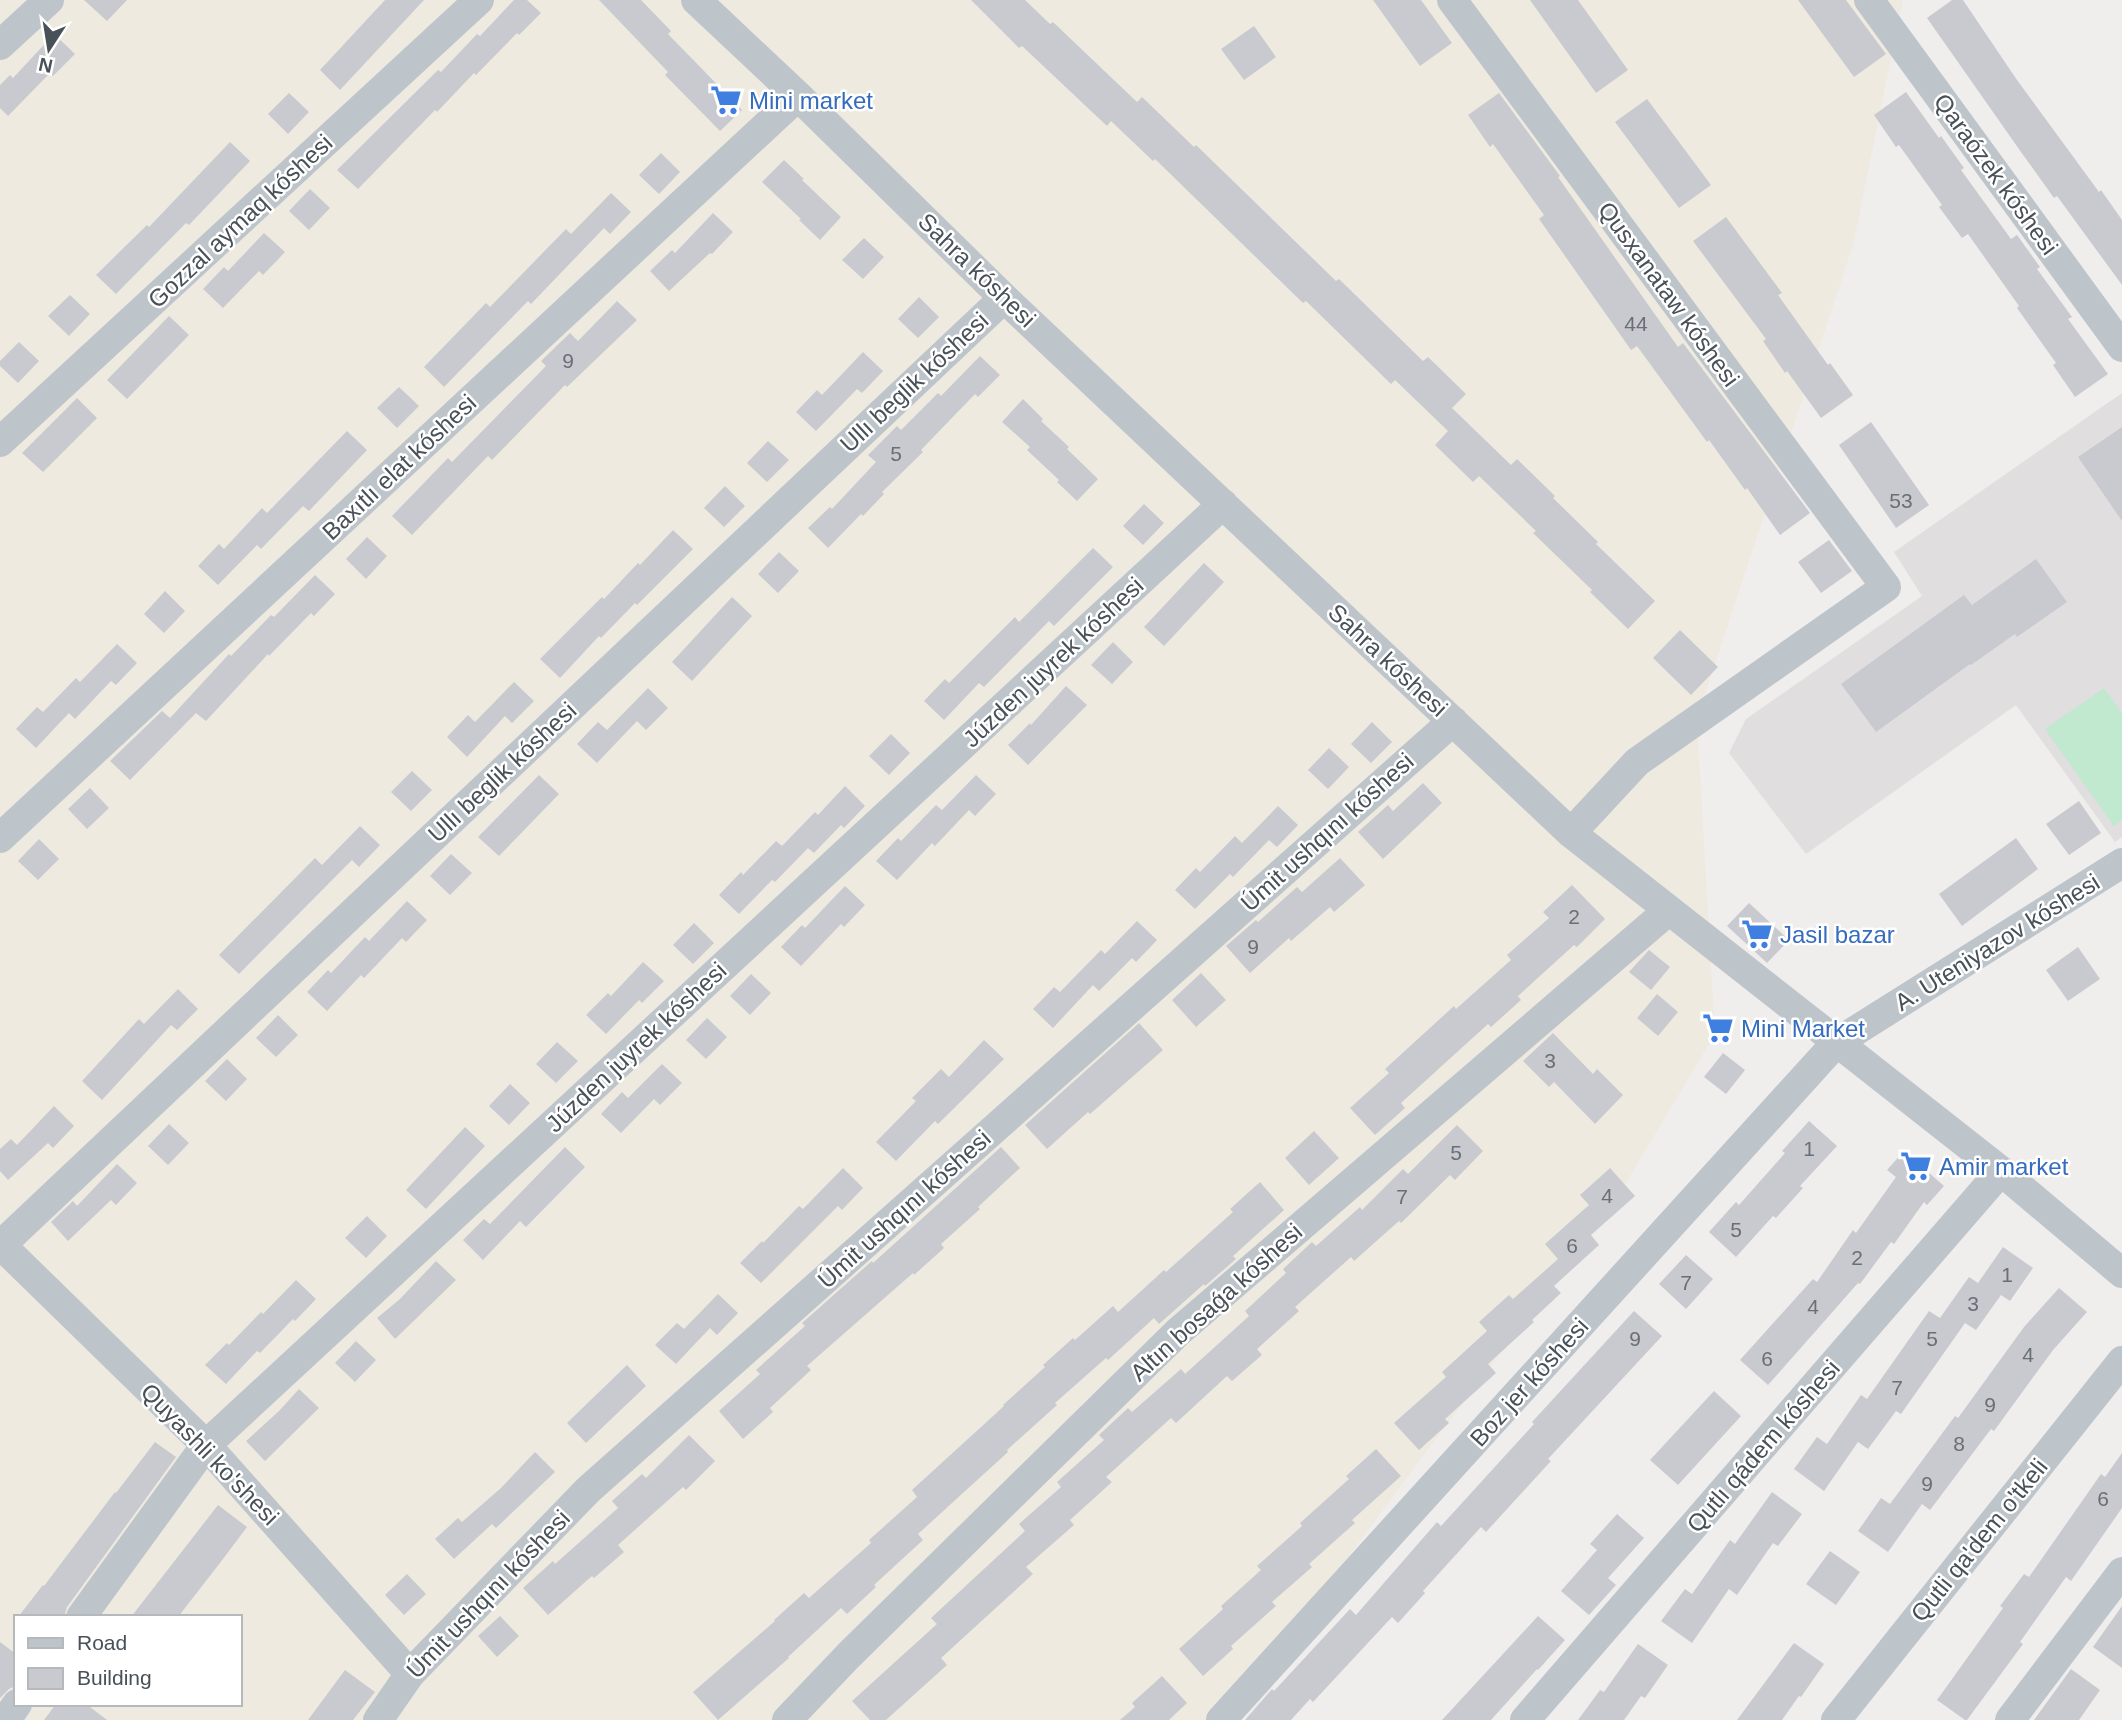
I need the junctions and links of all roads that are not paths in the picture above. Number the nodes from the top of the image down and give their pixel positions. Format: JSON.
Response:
{"nodes":[{"id":1,"x":49,"y":0,"type":"edge"},
{"id":2,"x":479,"y":0,"type":"edge"},
{"id":3,"x":696,"y":0,"type":"edge"},
{"id":4,"x":1452,"y":0,"type":"edge"},
{"id":5,"x":1869,"y":0,"type":"edge"},
{"id":6,"x":0,"y":45,"type":"edge"},
{"id":7,"x":798,"y":96,"type":"junction"},
{"id":8,"x":1004,"y":298,"type":"junction"},
{"id":9,"x":2122,"y":347,"type":"edge"},
{"id":10,"x":0,"y":442,"type":"edge"},
{"id":11,"x":1223,"y":504,"type":"junction"},
{"id":12,"x":1453,"y":721,"type":"junction"},
{"id":13,"x":1571,"y":833,"type":"junction"},
{"id":14,"x":0,"y":838,"type":"edge"},
{"id":15,"x":2122,"y":863,"type":"edge"},
{"id":16,"x":1669,"y":910,"type":"junction"},
{"id":17,"x":1836,"y":1043,"type":"junction"},
{"id":18,"x":2001,"y":1171,"type":"junction"},
{"id":19,"x":0,"y":1245,"type":"edge"},
{"id":20,"x":2122,"y":1273,"type":"edge"},
{"id":21,"x":2122,"y":1361,"type":"edge"},
{"id":22,"x":206,"y":1444,"type":"junction"},
{"id":23,"x":2122,"y":1572,"type":"edge"},
{"id":24,"x":82,"y":1615,"type":"edge"},
{"id":25,"x":410,"y":1674,"type":"junction"},
{"id":26,"x":378,"y":1720,"type":"edge"},
{"id":27,"x":787,"y":1720,"type":"edge"},
{"id":28,"x":1221,"y":1720,"type":"edge"},
{"id":29,"x":1525,"y":1720,"type":"edge"},
{"id":30,"x":1836,"y":1720,"type":"edge"},
{"id":31,"x":2010,"y":1720,"type":"edge"}],
"edges":[{"from":1,"to":6,"type":"street"},
{"from":2,"to":10,"type":"street","name":"Gozzal aymaq kóshesi"},
{"from":3,"to":7,"type":"street","name":"Sahra kóshesi"},
{"from":4,"to":13,"type":"street","name":"Qusxanataw kóshesi"},
{"from":5,"to":9,"type":"street","name":"Qaraózek kóshesi"},
{"from":7,"to":8,"type":"street","name":"Sahra kóshesi"},
{"from":7,"to":14,"type":"street","name":"Baxıtlı elat kóshesi"},
{"from":8,"to":11,"type":"street","name":"Sahra kóshesi"},
{"from":8,"to":19,"type":"street","name":"Ullı beglik kóshesi"},
{"from":11,"to":12,"type":"street","name":"Sahra kóshesi"},
{"from":11,"to":22,"type":"street","name":"Júzden juyrek kóshesi"},
{"from":12,"to":13,"type":"street","name":"Sahra kóshesi"},
{"from":12,"to":25,"type":"street","name":"Úmit ushqını kóshesi"},
{"from":13,"to":16,"type":"street","name":"Sahra kóshesi"},
{"from":15,"to":17,"type":"street","name":"A. Uteniyazov kóshesi"},
{"from":16,"to":17,"type":"street","name":"Sahra kóshesi"},
{"from":16,"to":27,"type":"street","name":"Altın bosaǵa kóshesi"},
{"from":17,"to":18,"type":"street","name":"Sahra kóshesi"},
{"from":17,"to":28,"type":"street","name":"Boz jer kóshesi"},
{"from":18,"to":20,"type":"street","name":"Sahra kóshesi"},
{"from":18,"to":29,"type":"street","name":"Qutlı qádem kóshesi"},
{"from":19,"to":22,"type":"street","name":"Quyashli ko'shesi"},
{"from":21,"to":30,"type":"street","name":"Qutli qa'dem o'tkeli"},
{"from":22,"to":24,"type":"street","name":"Júzden juyrek kóshesi"},
{"from":22,"to":25,"type":"street","name":"Quyashli ko'shesi"},
{"from":23,"to":31,"type":"street"},
{"from":25,"to":26,"type":"street","name":"Úmit ushqını kóshesi"}]}
